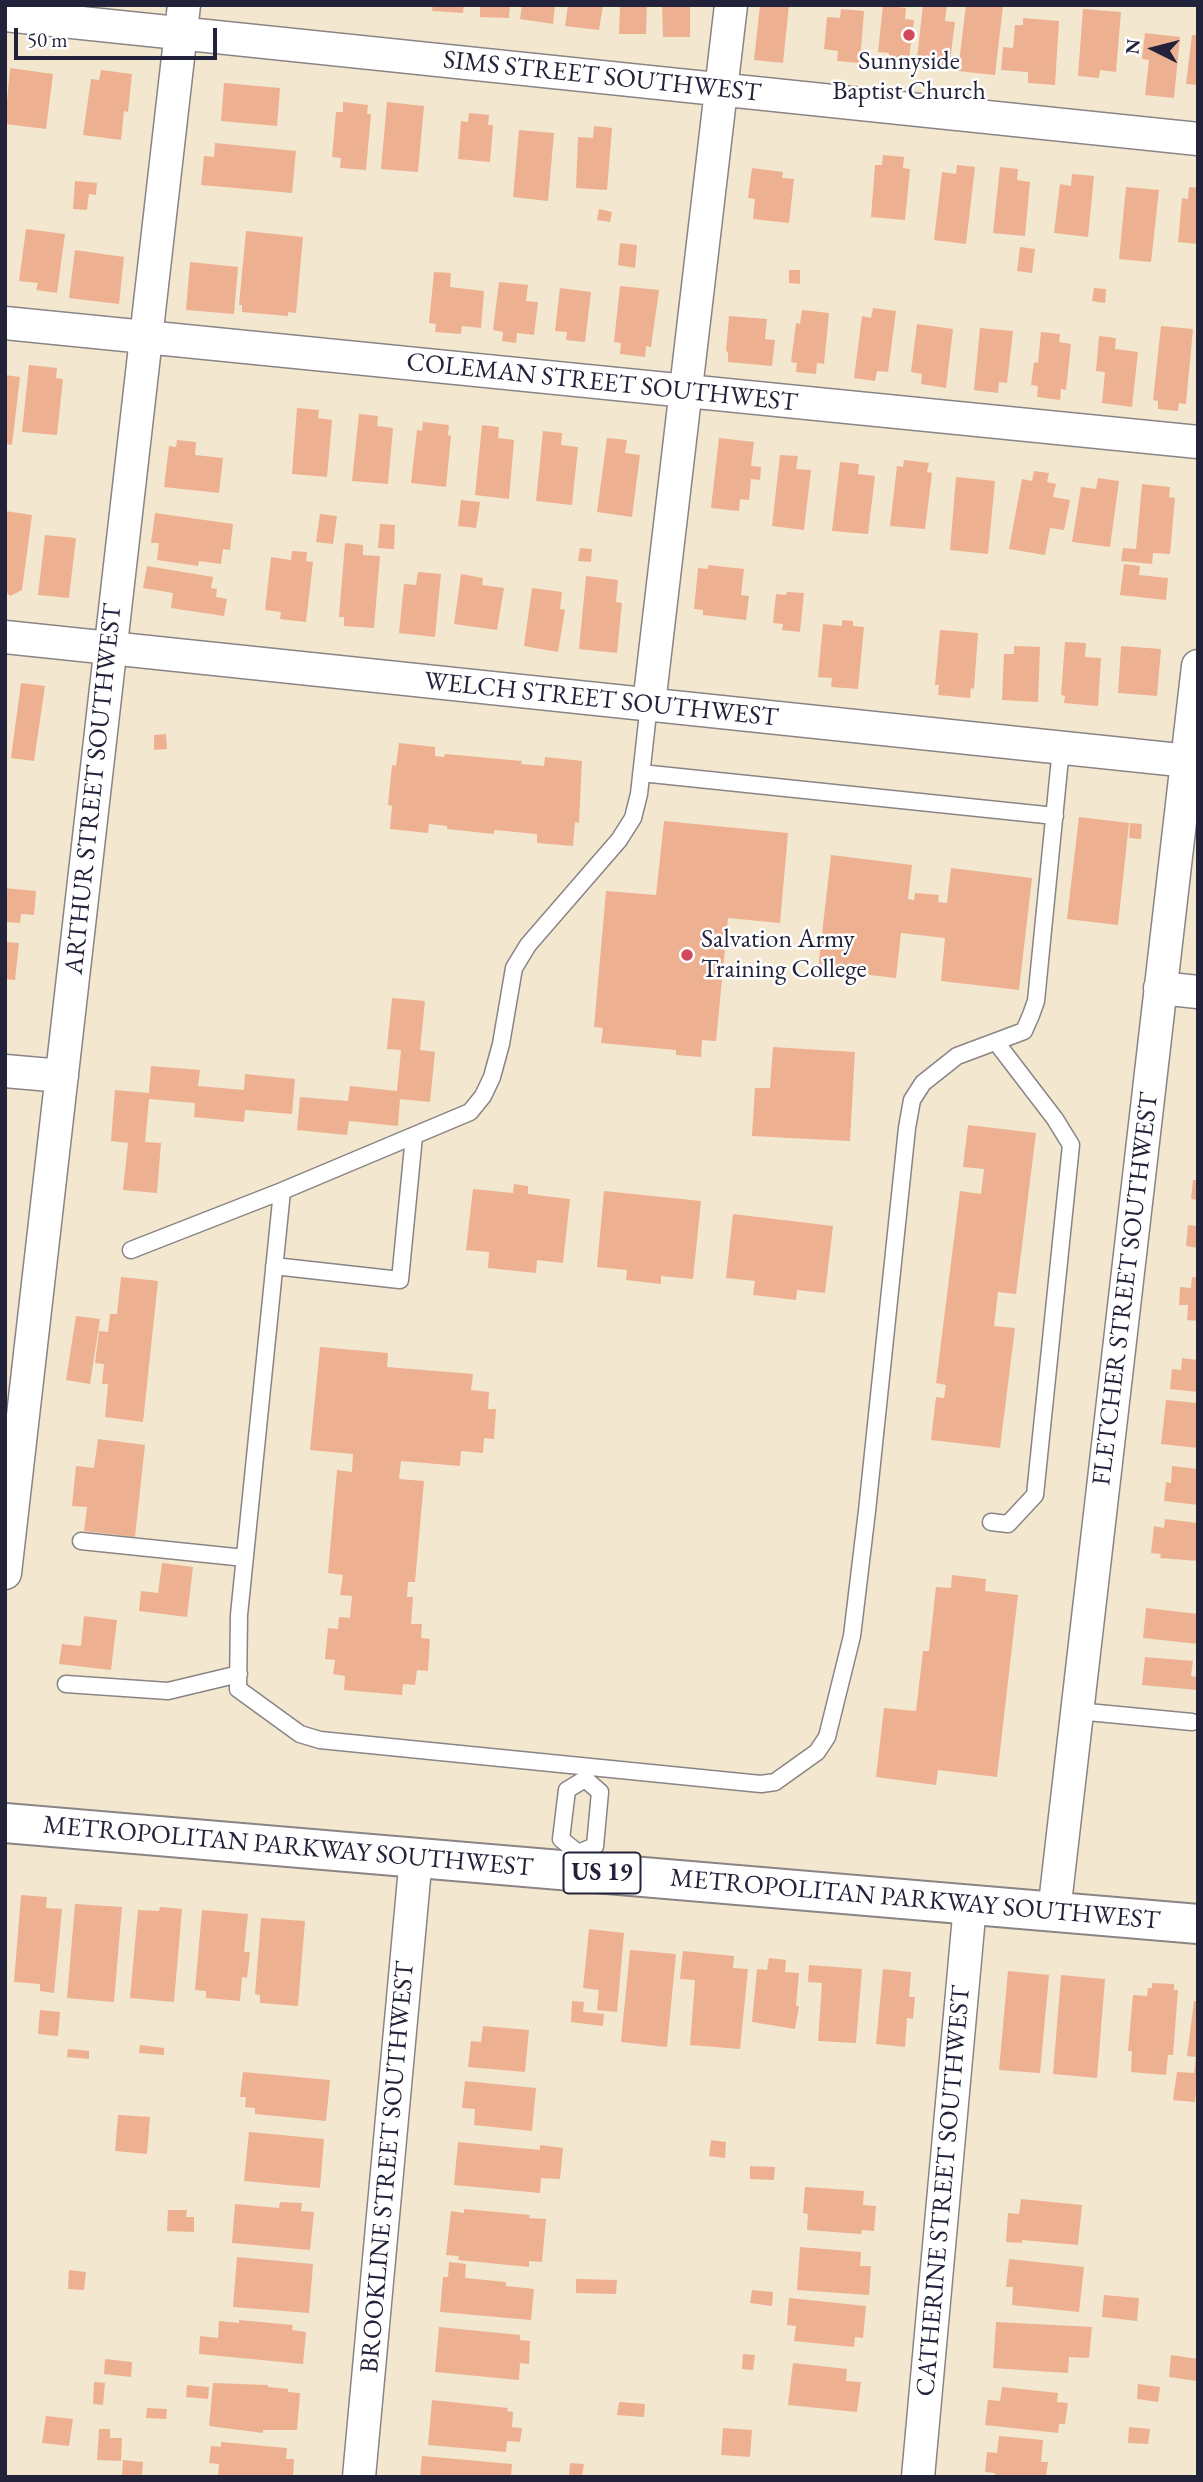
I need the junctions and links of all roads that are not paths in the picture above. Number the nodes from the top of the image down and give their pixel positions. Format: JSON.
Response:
{"nodes":[{"id":1,"x":731,"y":5,"type":"edge"},
{"id":2,"x":5,"y":15,"type":"edge"},
{"id":3,"x":182,"y":19,"type":"edge"},
{"id":4,"x":721,"y":89,"type":"junction"},
{"id":5,"x":1198,"y":139,"type":"edge"},
{"id":6,"x":5,"y":323,"type":"edge"},
{"id":7,"x":146,"y":337,"type":"junction"},
{"id":8,"x":686,"y":391,"type":"junction"},
{"id":9,"x":1198,"y":442,"type":"edge"},
{"id":10,"x":5,"y":637,"type":"edge"},
{"id":11,"x":110,"y":648,"type":"junction"},
{"id":12,"x":1198,"y":666,"type":"edge"},
{"id":13,"x":649,"y":705,"type":"junction"},
{"id":14,"x":1061,"y":748,"type":"junction"},
{"id":15,"x":1192,"y":761,"type":"edge"},
{"id":16,"x":641,"y":774,"type":"junction"},
{"id":17,"x":1055,"y":816,"type":"junction"},
{"id":18,"x":1160,"y":988,"type":"junction"},
{"id":19,"x":1198,"y":992,"type":"edge"},
{"id":20,"x":996,"y":1042,"type":"junction"},
{"id":21,"x":5,"y":1071,"type":"edge"},
{"id":22,"x":62,"y":1076,"type":"junction"},
{"id":23,"x":414,"y":1136,"type":"junction"},
{"id":24,"x":282,"y":1191,"type":"junction"},
{"id":25,"x":131,"y":1250,"type":"dead end"},
{"id":26,"x":274,"y":1266,"type":"junction"},
{"id":27,"x":13,"y":1446,"type":"edge"},
{"id":28,"x":991,"y":1522,"type":"dead end"},
{"id":29,"x":8,"y":1529,"type":"edge"},
{"id":30,"x":81,"y":1541,"type":"dead end"},
{"id":31,"x":245,"y":1558,"type":"junction"},
{"id":32,"x":5,"y":1573,"type":"edge"},
{"id":33,"x":239,"y":1674,"type":"junction"},
{"id":34,"x":66,"y":1684,"type":"dead end"},
{"id":35,"x":1077,"y":1711,"type":"junction"},
{"id":36,"x":1192,"y":1722,"type":"dead end"},
{"id":37,"x":585,"y":1773,"type":"junction"},
{"id":38,"x":5,"y":1823,"type":"edge"},
{"id":39,"x":416,"y":1857,"type":"junction"},
{"id":40,"x":576,"y":1862,"type":"junction"},
{"id":41,"x":970,"y":1905,"type":"junction"},
{"id":42,"x":1054,"y":1912,"type":"junction"},
{"id":43,"x":1198,"y":1924,"type":"edge"},
{"id":44,"x":359,"y":2477,"type":"edge"},
{"id":45,"x":918,"y":2477,"type":"edge"}],
"edges":[{"from":1,"to":4,"type":"street"},
{"from":2,"to":3,"type":"street","name":"SIMS STREET SOUTHWEST"},
{"from":3,"to":4,"type":"street","name":"SIMS STREET SOUTHWEST"},
{"from":3,"to":7,"type":"street","name":"ARTHUR STREET SOUTHWEST"},
{"from":4,"to":5,"type":"street","name":"SIMS STREET SOUTHWEST"},
{"from":4,"to":8,"type":"street"},
{"from":6,"to":7,"type":"street","name":"COLEMAN STREET SOUTHWEST"},
{"from":7,"to":8,"type":"street","name":"COLEMAN STREET SOUTHWEST"},
{"from":7,"to":11,"type":"street","name":"ARTHUR STREET SOUTHWEST"},
{"from":8,"to":9,"type":"street","name":"COLEMAN STREET SOUTHWEST"},
{"from":8,"to":13,"type":"street"},
{"from":10,"to":11,"type":"street","name":"WELCH STREET SOUTHWEST"},
{"from":11,"to":13,"type":"street","name":"WELCH STREET SOUTHWEST"},
{"from":11,"to":22,"type":"street","name":"ARTHUR STREET SOUTHWEST"},
{"from":12,"to":15,"type":"street","name":"FLETCHER STREET SOUTHWEST"},
{"from":13,"to":14,"type":"street","name":"WELCH STREET SOUTHWEST"},
{"from":13,"to":16,"type":"lane"},
{"from":14,"to":15,"type":"street","name":"WELCH STREET SOUTHWEST"},
{"from":14,"to":17,"type":"lane"},
{"from":15,"to":18,"type":"street","name":"FLETCHER STREET SOUTHWEST"},
{"from":16,"to":17,"type":"lane"},
{"from":16,"to":23,"type":"lane"},
{"from":17,"to":20,"type":"lane"},
{"from":18,"to":19,"type":"street"},
{"from":18,"to":35,"type":"street","name":"FLETCHER STREET SOUTHWEST"},
{"from":20,"to":28,"type":"lane"},
{"from":20,"to":37,"type":"lane"},
{"from":21,"to":22,"type":"street"},
{"from":22,"to":27,"type":"street","name":"ARTHUR STREET SOUTHWEST"},
{"from":23,"to":24,"type":"lane"},
{"from":23,"to":26,"type":"lane"},
{"from":24,"to":25,"type":"lane"},
{"from":24,"to":26,"type":"lane"},
{"from":26,"to":31,"type":"lane"},
{"from":27,"to":29,"type":"street","name":"ARTHUR STREET SOUTHWEST"},
{"from":29,"to":32,"type":"street","name":"ARTHUR STREET SOUTHWEST"},
{"from":30,"to":31,"type":"lane"},
{"from":31,"to":33,"type":"lane"},
{"from":33,"to":34,"type":"lane"},
{"from":33,"to":37,"type":"lane"},
{"from":35,"to":36,"type":"lane"},
{"from":35,"to":42,"type":"street","name":"FLETCHER STREET SOUTHWEST"},
{"from":37,"to":40,"type":"lane"},
{"from":37,"to":40,"type":"lane"},
{"from":38,"to":39,"type":"main road","name":"METROPOLITAN PARKWAY SOUTHWEST","number":"US 19"},
{"from":39,"to":40,"type":"main road","name":"METROPOLITAN PARKWAY SOUTHWEST","number":"US 19"},
{"from":39,"to":44,"type":"street","name":"BROOKLINE STREET SOUTHWEST"},
{"from":40,"to":41,"type":"main road","name":"METROPOLITAN PARKWAY SOUTHWEST","number":"US 19"},
{"from":41,"to":42,"type":"main road","name":"METROPOLITAN PARKWAY SOUTHWEST","number":"US 19"},
{"from":41,"to":45,"type":"street","name":"CATHERINE STREET SOUTHWEST"},
{"from":42,"to":43,"type":"main road","name":"METROPOLITAN PARKWAY SOUTHWEST","number":"US 19"}]}
